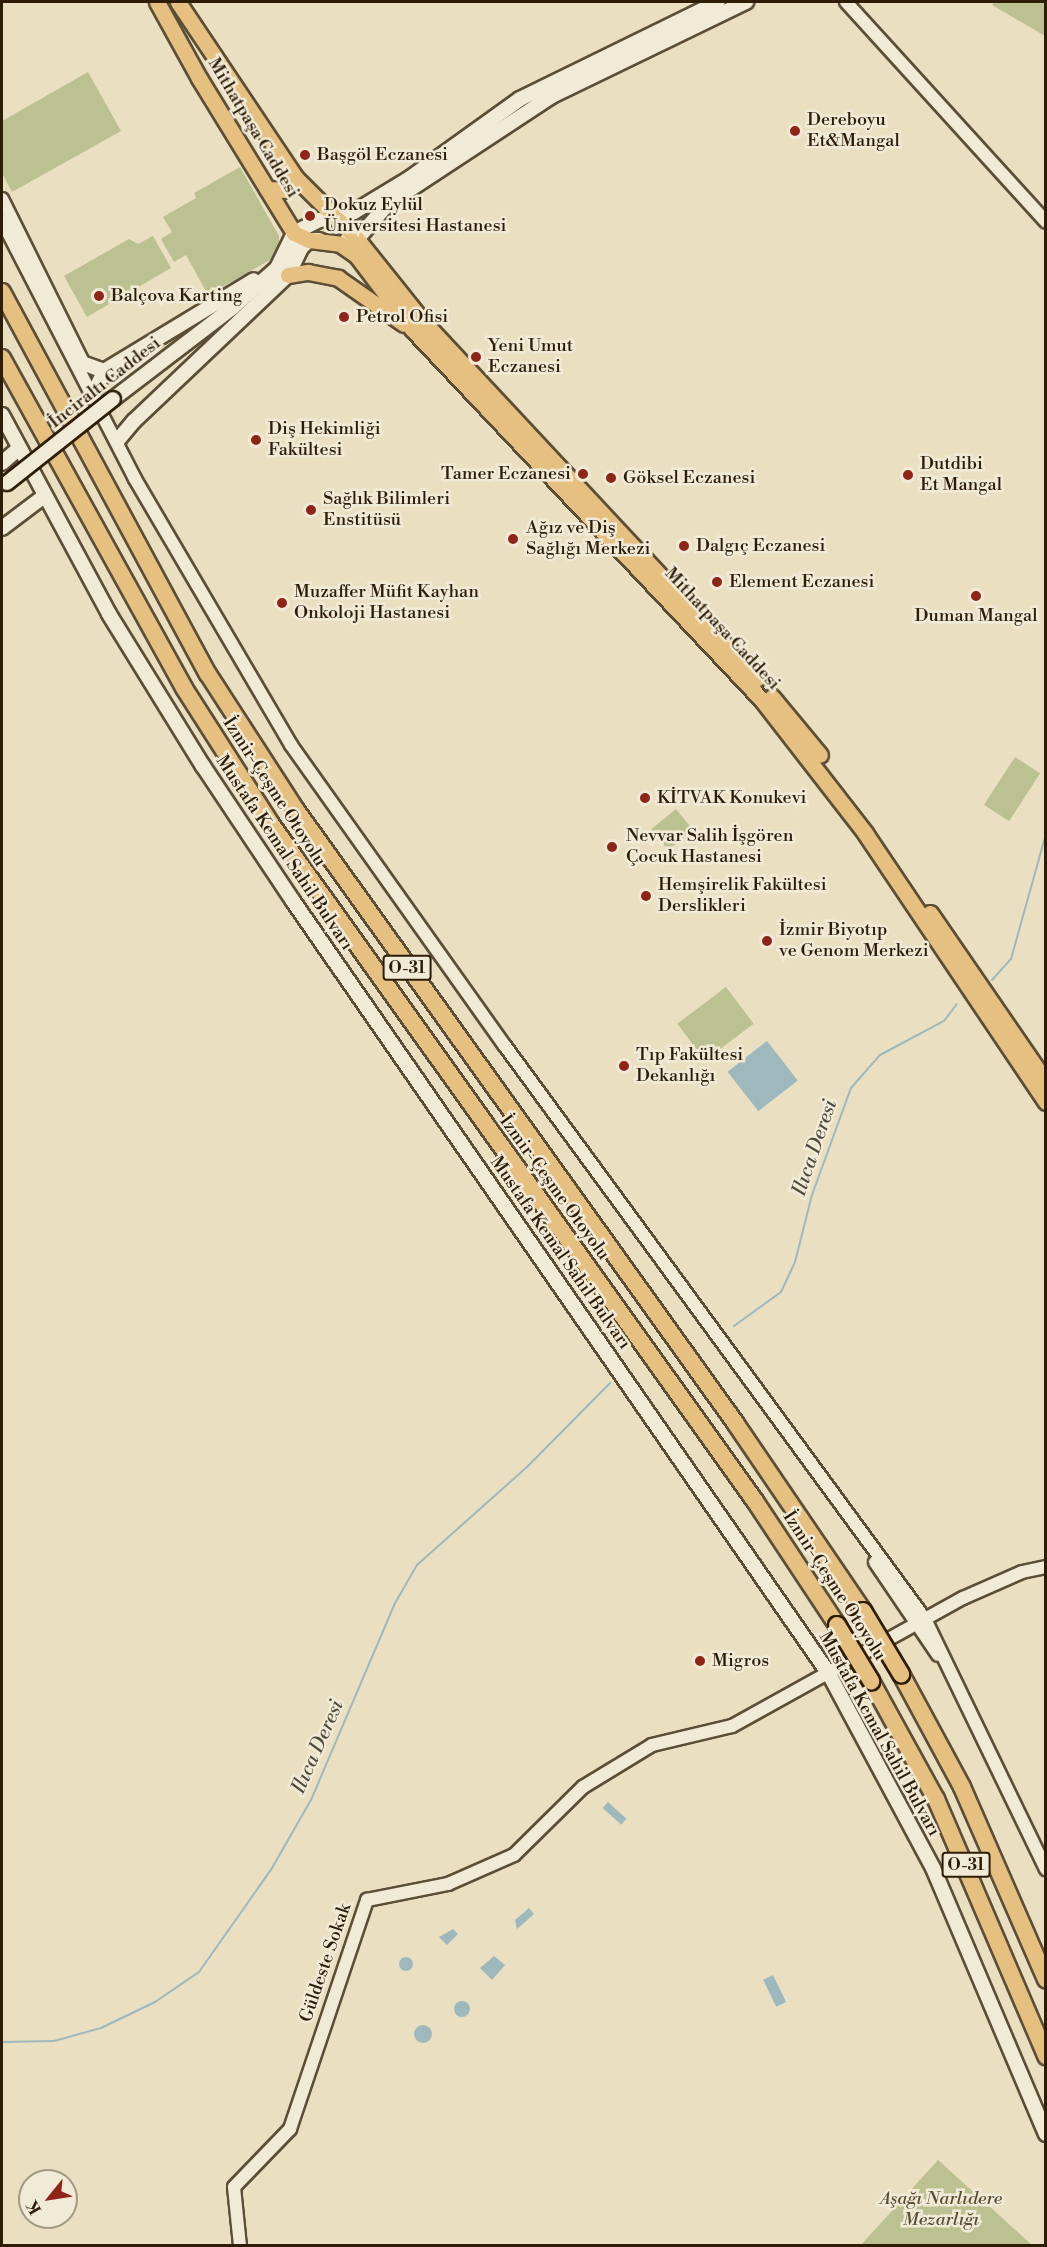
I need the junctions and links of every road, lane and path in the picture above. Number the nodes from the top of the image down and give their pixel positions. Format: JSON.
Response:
{"nodes":[{"id":1,"x":157,"y":2,"type":"edge"},
{"id":2,"x":178,"y":2,"type":"edge"},
{"id":3,"x":718,"y":2,"type":"edge"},
{"id":4,"x":746,"y":2,"type":"edge"},
{"id":5,"x":846,"y":2,"type":"edge"},
{"id":6,"x":851,"y":2,"type":"edge"},
{"id":7,"x":861,"y":18,"type":"junction"},
{"id":8,"x":292,"y":173,"type":"junction"},
{"id":9,"x":267,"y":189,"type":"junction"},
{"id":10,"x":2,"y":199,"type":"edge"},
{"id":11,"x":333,"y":216,"type":"junction"},
{"id":12,"x":2,"y":221,"type":"edge"},
{"id":13,"x":1046,"y":222,"type":"edge"},
{"id":14,"x":294,"y":233,"type":"junction"},
{"id":15,"x":357,"y":238,"type":"junction"},
{"id":16,"x":309,"y":240,"type":"junction"},
{"id":17,"x":284,"y":273,"type":"junction"},
{"id":18,"x":2,"y":292,"type":"edge"},
{"id":19,"x":417,"y":324,"type":"junction"},
{"id":20,"x":2,"y":358,"type":"edge"},
{"id":21,"x":85,"y":364,"type":"junction"},
{"id":22,"x":104,"y":371,"type":"junction"},
{"id":23,"x":91,"y":390,"type":"junction"},
{"id":24,"x":2,"y":415,"type":"edge"},
{"id":25,"x":118,"y":440,"type":"junction"},
{"id":26,"x":18,"y":449,"type":"junction"},
{"id":27,"x":2,"y":463,"type":"edge"},
{"id":28,"x":4,"y":485,"type":"edge"},
{"id":29,"x":44,"y":497,"type":"junction"},
{"id":30,"x":2,"y":528,"type":"edge"},
{"id":31,"x":1046,"y":1082,"type":"edge"},
{"id":32,"x":1046,"y":1102,"type":"edge"},
{"id":33,"x":1046,"y":1567,"type":"edge"},
{"id":34,"x":920,"y":1621,"type":"junction"},
{"id":35,"x":829,"y":1674,"type":"junction"},
{"id":36,"x":1046,"y":1869,"type":"edge"},
{"id":37,"x":1046,"y":1979,"type":"edge"},
{"id":38,"x":1046,"y":2056,"type":"edge"},
{"id":39,"x":1046,"y":2134,"type":"edge"},
{"id":40,"x":240,"y":2246,"type":"edge"}],
"edges":[{"from":1,"to":9,"type":"main road","name":"Mithatpaşa Caddesi"},
{"from":2,"to":8,"type":"main road","name":"Mithatpaşa Caddesi"},
{"from":3,"to":11,"type":"main road"},
{"from":4,"to":15,"type":"main road"},
{"from":5,"to":7,"type":"street"},
{"from":6,"to":7,"type":"street"},
{"from":7,"to":13,"type":"street"},
{"from":8,"to":9,"type":"main road"},
{"from":8,"to":11,"type":"main road","name":"Mithatpaşa Caddesi"},
{"from":9,"to":14,"type":"main road","name":"Mithatpaşa Caddesi"},
{"from":10,"to":21,"type":"street"},
{"from":11,"to":14,"type":"main road"},
{"from":11,"to":15,"type":"main road","name":"Mithatpaşa Caddesi"},
{"from":12,"to":23,"type":"street"},
{"from":14,"to":16,"type":"main road","name":"Mithatpaşa Caddesi"},
{"from":14,"to":17,"type":"main road"},
{"from":15,"to":16,"type":"main road"},
{"from":15,"to":19,"type":"main road","name":"Mithatpaşa Caddesi"},
{"from":16,"to":17,"type":"main road"},
{"from":16,"to":19,"type":"main road","name":"Mithatpaşa Caddesi"},
{"from":17,"to":19,"type":"main road"},
{"from":17,"to":22,"type":"main road"},
{"from":17,"to":25,"type":"main road"},
{"from":17,"to":28,"type":"main road","name":"İnciraltı Caddesi","bridge":true},
{"from":18,"to":37,"type":"highway","name":"İzmir-Çeşme Otoyolu","number":"O-31","bridge":true},
{"from":19,"to":31,"type":"main road","name":"Mithatpaşa Caddesi"},
{"from":19,"to":32,"type":"main road","name":"Mithatpaşa Caddesi"},
{"from":20,"to":38,"type":"highway","name":"İzmir-Çeşme Otoyolu","number":"O-31","bridge":true},
{"from":21,"to":22,"type":"main road"},
{"from":21,"to":23,"type":"street"},
{"from":22,"to":23,"type":"main road"},
{"from":23,"to":25,"type":"street"},
{"from":24,"to":26,"type":"main road","name":"Mustafa Kemal Sahil Bulvarı"},
{"from":25,"to":34,"type":"street"},
{"from":26,"to":27,"type":"main road"},
{"from":26,"to":29,"type":"main road","name":"Mustafa Kemal Sahil Bulvarı"},
{"from":29,"to":30,"type":"main road"},
{"from":29,"to":35,"type":"main road","name":"Mustafa Kemal Sahil Bulvarı"},
{"from":33,"to":34,"type":"street"},
{"from":34,"to":35,"type":"street"},
{"from":34,"to":36,"type":"street"},
{"from":35,"to":39,"type":"main road","name":"Mustafa Kemal Sahil Bulvarı"},
{"from":35,"to":40,"type":"street","name":"Güldeste Sokak"}]}
